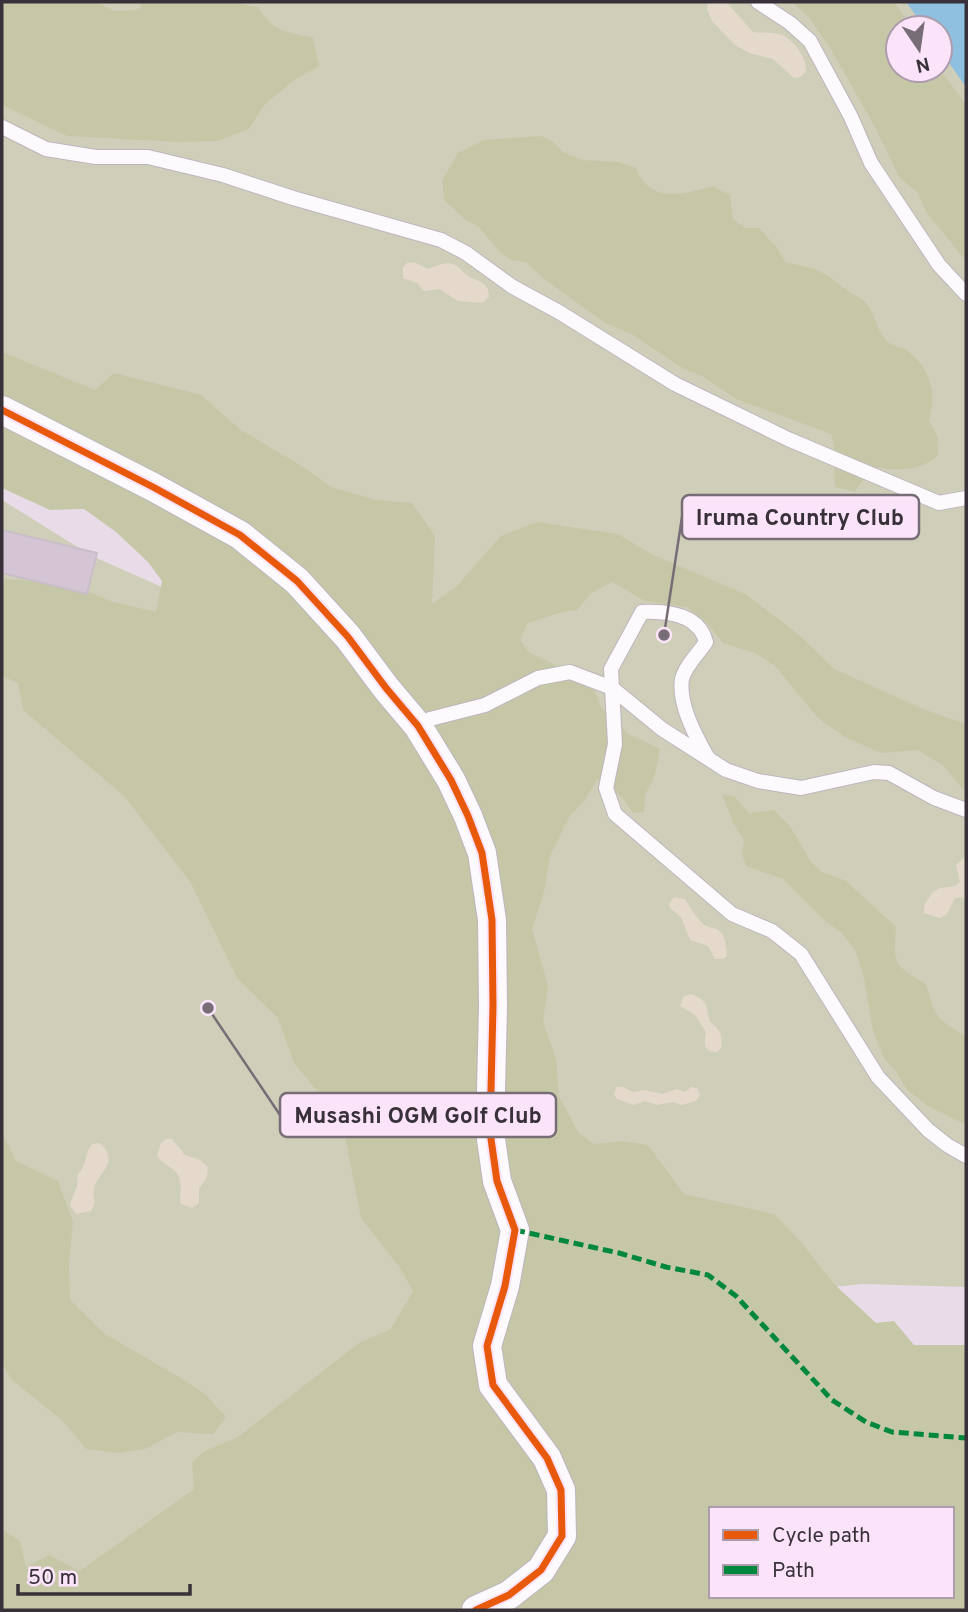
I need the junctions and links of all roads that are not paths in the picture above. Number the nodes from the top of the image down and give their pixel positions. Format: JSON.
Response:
{"nodes":[{"id":1,"x":758,"y":2,"type":"edge"},
{"id":2,"x":2,"y":127,"type":"edge"},
{"id":3,"x":966,"y":294,"type":"edge"},
{"id":4,"x":2,"y":410,"type":"edge"},
{"id":5,"x":966,"y":498,"type":"edge"},
{"id":6,"x":612,"y":688,"type":"junction"},
{"id":7,"x":418,"y":726,"type":"junction"},
{"id":8,"x":708,"y":758,"type":"junction"},
{"id":9,"x":966,"y":810,"type":"edge"},
{"id":10,"x":966,"y":1156,"type":"edge"},
{"id":11,"x":477,"y":1610,"type":"edge"}],
"edges":[{"from":1,"to":3,"type":"lane"},
{"from":2,"to":5,"type":"lane"},
{"from":4,"to":7,"type":"street"},
{"from":6,"to":7,"type":"lane"},
{"from":6,"to":8,"type":"lane"},
{"from":6,"to":8,"type":"lane"},
{"from":6,"to":10,"type":"lane"},
{"from":7,"to":11,"type":"street"},
{"from":8,"to":9,"type":"lane"}]}
